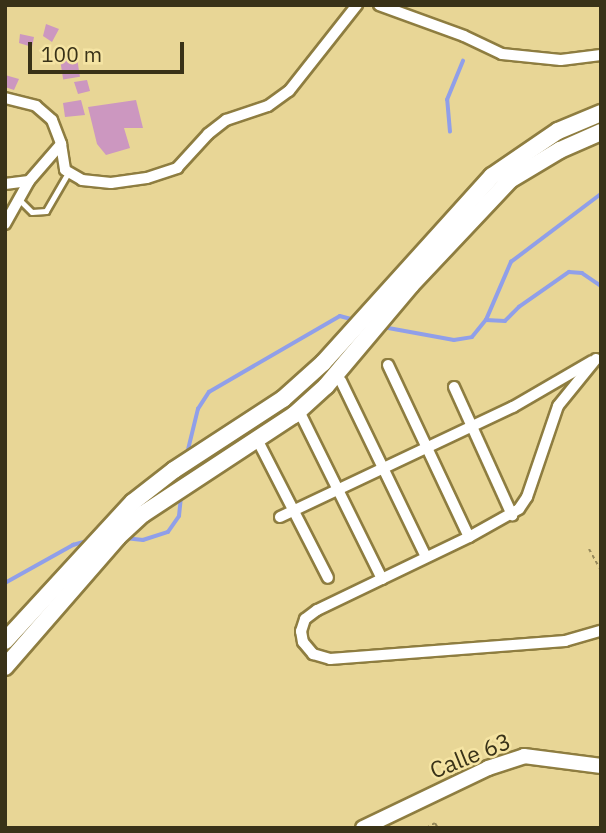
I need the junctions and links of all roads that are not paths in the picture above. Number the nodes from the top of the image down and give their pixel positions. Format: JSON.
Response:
{"nodes":[{"id":1,"x":357,"y":5,"type":"edge"},
{"id":2,"x":379,"y":5,"type":"edge"},
{"id":3,"x":601,"y":55,"type":"edge"},
{"id":4,"x":5,"y":98,"type":"edge"},
{"id":5,"x":601,"y":113,"type":"edge"},
{"id":6,"x":601,"y":132,"type":"edge"},
{"id":7,"x":61,"y":144,"type":"junction"},
{"id":8,"x":69,"y":172,"type":"junction"},
{"id":9,"x":29,"y":181,"type":"junction"},
{"id":10,"x":5,"y":184,"type":"edge"},
{"id":11,"x":19,"y":199,"type":"junction"},
{"id":12,"x":5,"y":224,"type":"edge"},
{"id":13,"x":408,"y":280,"type":"junction"},
{"id":14,"x":598,"y":358,"type":"edge"},
{"id":15,"x":388,"y":365,"type":"dead end"},
{"id":16,"x":341,"y":381,"type":"dead end"},
{"id":17,"x":454,"y":387,"type":"dead end"},
{"id":18,"x":302,"y":415,"type":"dead end"},
{"id":19,"x":471,"y":425,"type":"junction"},
{"id":20,"x":260,"y":445,"type":"dead end"},
{"id":21,"x":427,"y":446,"type":"junction"},
{"id":22,"x":383,"y":467,"type":"junction"},
{"id":23,"x":339,"y":488,"type":"junction"},
{"id":24,"x":295,"y":510,"type":"junction"},
{"id":25,"x":512,"y":515,"type":"junction"},
{"id":26,"x":280,"y":517,"type":"dead end"},
{"id":27,"x":469,"y":537,"type":"junction"},
{"id":28,"x":426,"y":557,"type":"junction"},
{"id":29,"x":82,"y":568,"type":"junction"},
{"id":30,"x":328,"y":578,"type":"dead end"},
{"id":31,"x":382,"y":579,"type":"junction"},
{"id":32,"x":601,"y":631,"type":"edge"},
{"id":33,"x":5,"y":641,"type":"edge"},
{"id":34,"x":5,"y":667,"type":"edge"},
{"id":35,"x":601,"y":766,"type":"edge"},
{"id":36,"x":363,"y":828,"type":"edge"}],
"edges":[{"from":1,"to":8,"type":"street"},
{"from":2,"to":3,"type":"street"},
{"from":4,"to":7,"type":"street"},
{"from":5,"to":13,"type":"highway"},
{"from":6,"to":13,"type":"highway"},
{"from":7,"to":8,"type":"street"},
{"from":7,"to":9,"type":"street"},
{"from":8,"to":11,"type":"lane"},
{"from":9,"to":10,"type":"street"},
{"from":9,"to":11,"type":"street"},
{"from":11,"to":12,"type":"street"},
{"from":13,"to":29,"type":"highway"},
{"from":14,"to":19,"type":"street"},
{"from":14,"to":25,"type":"street"},
{"from":15,"to":21,"type":"street"},
{"from":16,"to":22,"type":"street"},
{"from":17,"to":19,"type":"street"},
{"from":18,"to":23,"type":"street"},
{"from":19,"to":21,"type":"street"},
{"from":19,"to":25,"type":"street"},
{"from":20,"to":24,"type":"street"},
{"from":21,"to":22,"type":"street"},
{"from":21,"to":27,"type":"street"},
{"from":22,"to":23,"type":"street"},
{"from":22,"to":28,"type":"street"},
{"from":23,"to":24,"type":"street"},
{"from":23,"to":31,"type":"street"},
{"from":24,"to":26,"type":"street"},
{"from":24,"to":30,"type":"street"},
{"from":25,"to":27,"type":"street"},
{"from":27,"to":28,"type":"street"},
{"from":28,"to":31,"type":"street"},
{"from":29,"to":33,"type":"highway"},
{"from":29,"to":34,"type":"highway"},
{"from":31,"to":32,"type":"street"},
{"from":35,"to":36,"type":"main road","name":"Calle 63"}]}
